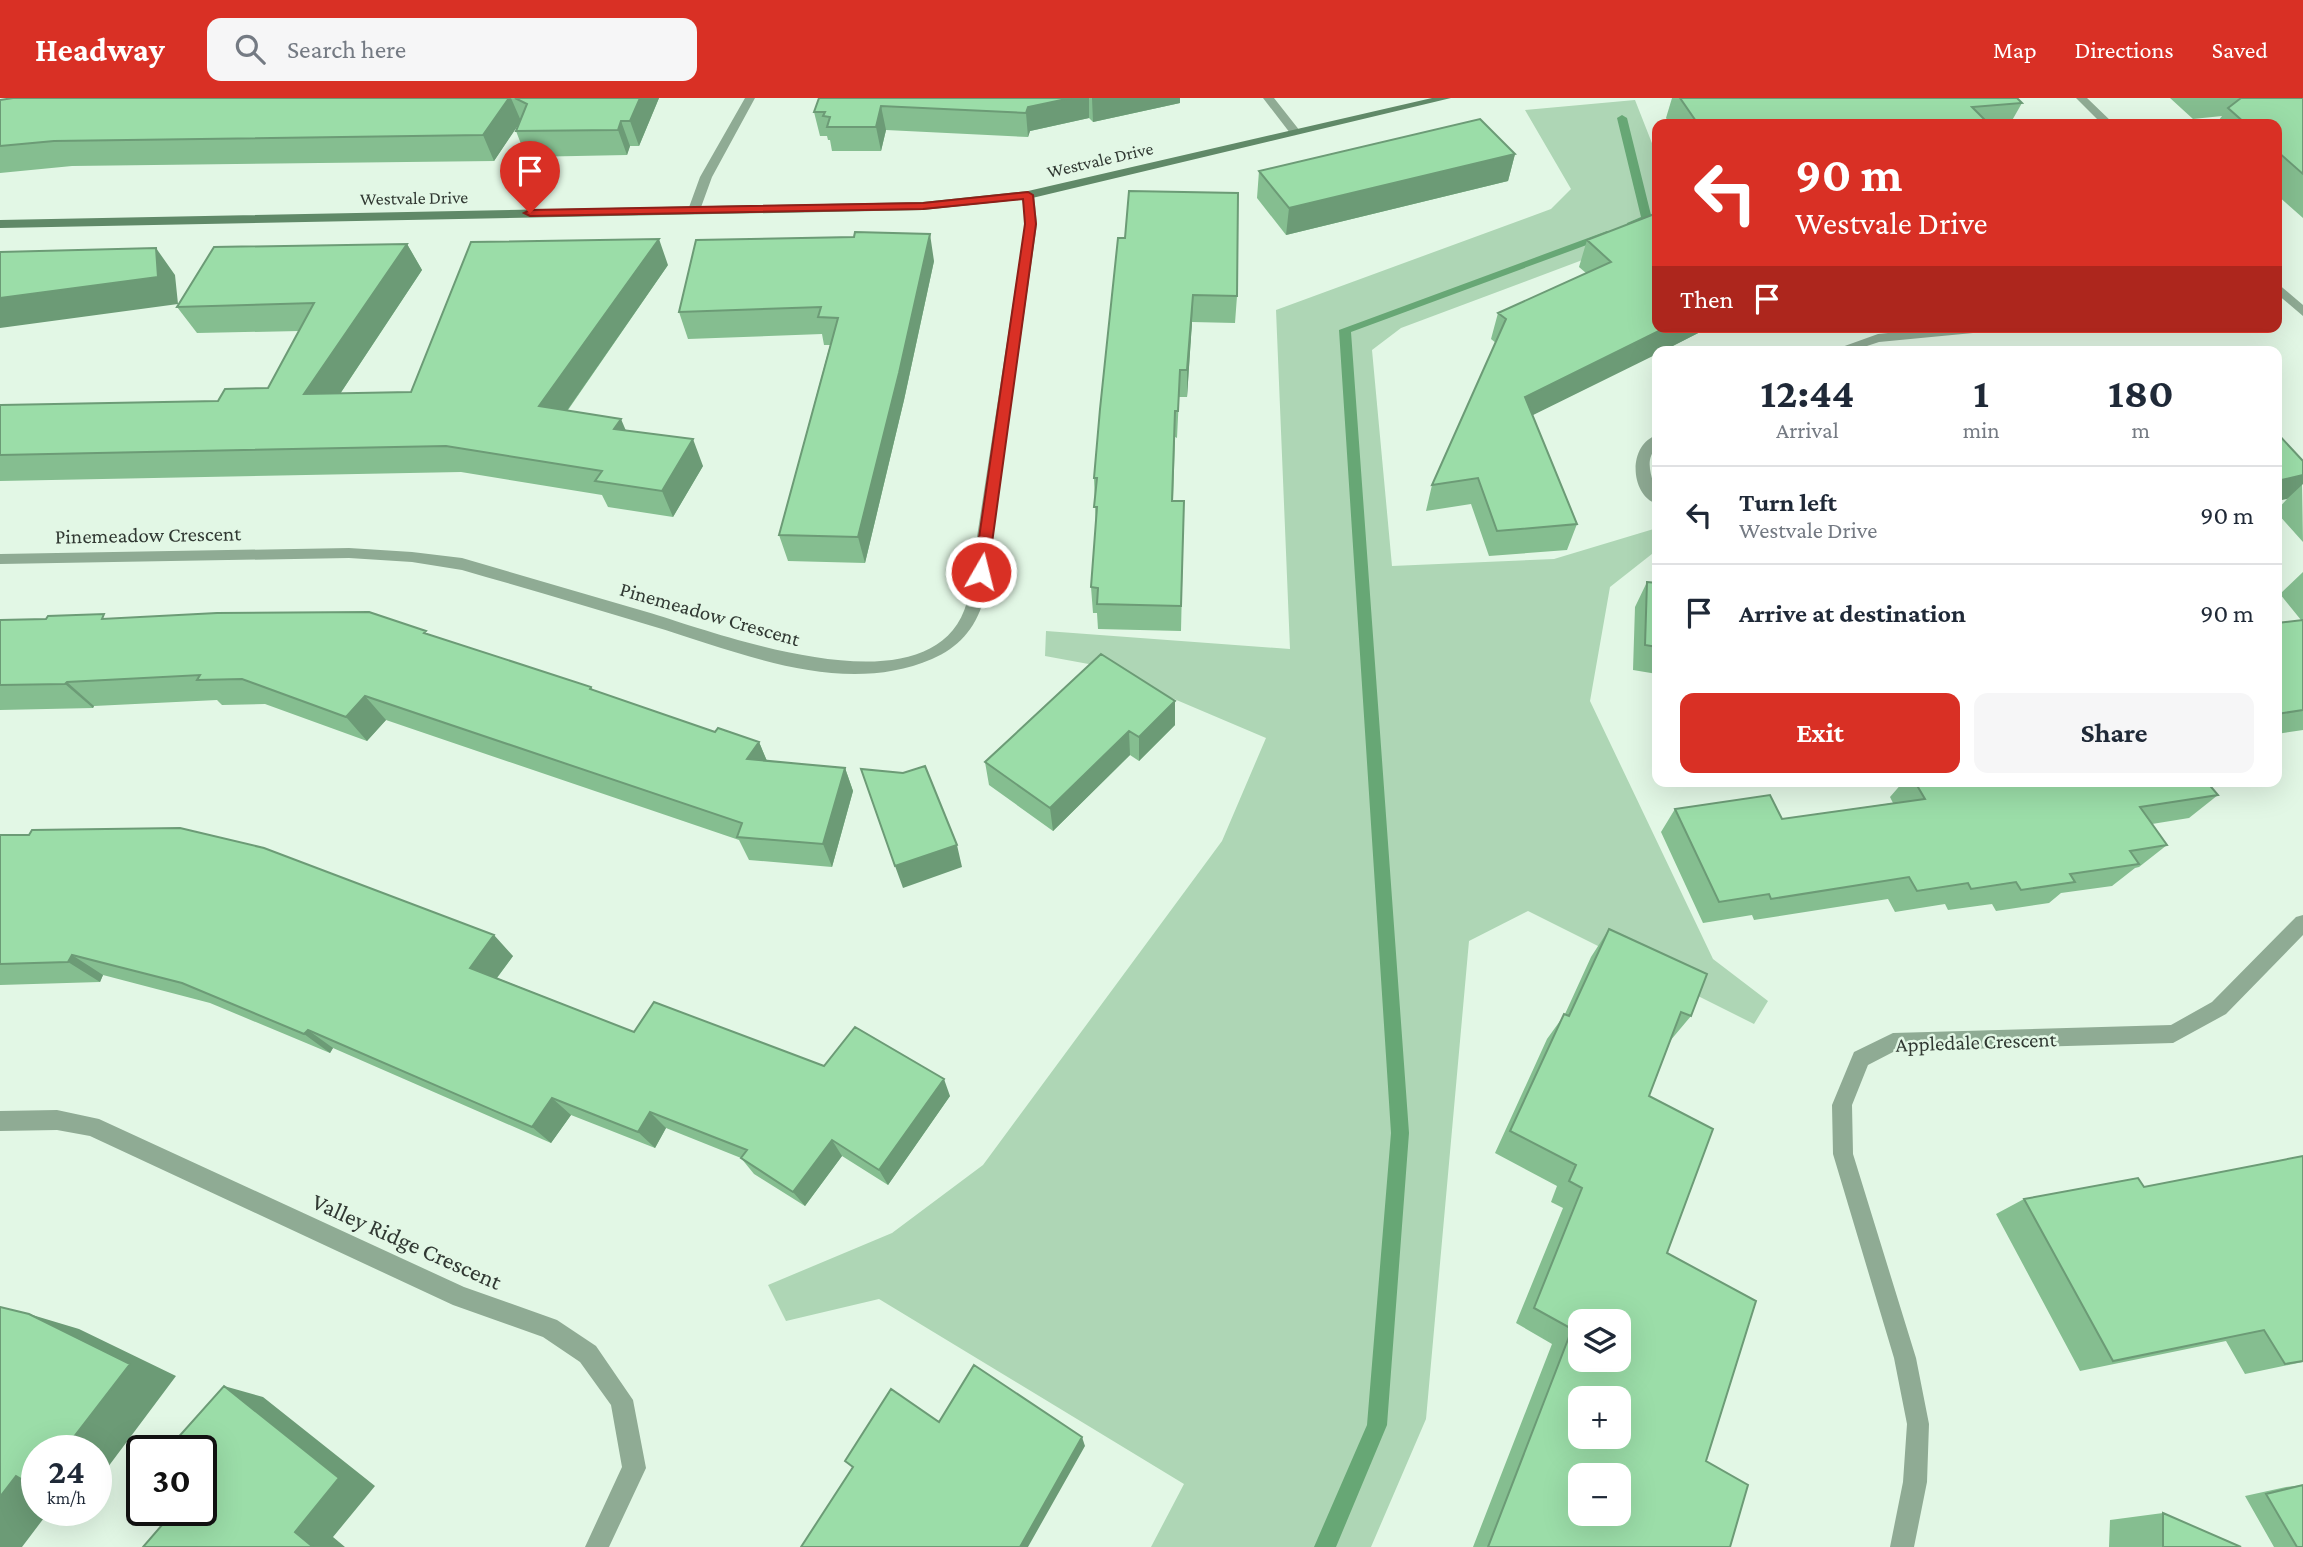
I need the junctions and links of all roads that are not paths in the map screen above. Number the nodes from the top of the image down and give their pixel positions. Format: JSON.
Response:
{"nodes":[{"id":1,"x":750,"y":98,"type":"edge"},
{"id":2,"x":1268,"y":98,"type":"edge"},
{"id":3,"x":1446,"y":98,"type":"edge"},
{"id":4,"x":2081,"y":98,"type":"edge"},
{"id":5,"x":2103,"y":119,"type":"edge"},
{"id":6,"x":1294,"y":131,"type":"junction"},
{"id":7,"x":1028,"y":195,"type":"junction"},
{"id":8,"x":694,"y":210,"type":"junction"},
{"id":9,"x":0,"y":224,"type":"edge"},
{"id":10,"x":2282,"y":293,"type":"edge"},
{"id":11,"x":2282,"y":303,"type":"edge"},
{"id":12,"x":2292,"y":303,"type":"junction"},
{"id":13,"x":2303,"y":312,"type":"edge"},
{"id":14,"x":1931,"y":333,"type":"edge"},
{"id":15,"x":1853,"y":346,"type":"edge"},
{"id":16,"x":1652,"y":446,"type":"edge"},
{"id":17,"x":1652,"y":493,"type":"edge"},
{"id":18,"x":0,"y":559,"type":"edge"},
{"id":19,"x":2303,"y":923,"type":"edge"},
{"id":20,"x":0,"y":1121,"type":"edge"},
{"id":21,"x":597,"y":1547,"type":"edge"},
{"id":22,"x":1902,"y":1547,"type":"edge"}],
"edges":[{"from":1,"to":8,"type":"street"},
{"from":2,"to":6,"type":"street"},
{"from":3,"to":6,"type":"street","name":"Westvale Drive"},
{"from":4,"to":5,"type":"street"},
{"from":6,"to":7,"type":"street","name":"Westvale Drive"},
{"from":7,"to":8,"type":"street","name":"Westvale Drive"},
{"from":7,"to":18,"type":"street","name":"Pinemeadow Crescent"},
{"from":8,"to":9,"type":"street","name":"Westvale Drive"},
{"from":10,"to":12,"type":"street"},
{"from":11,"to":12,"type":"street"},
{"from":12,"to":13,"type":"street"},
{"from":14,"to":15,"type":"street"},
{"from":16,"to":17,"type":"street"},
{"from":19,"to":22,"type":"street","name":"Appledale Crescent"},
{"from":20,"to":21,"type":"street","name":"Valley Ridge Crescent"}]}
